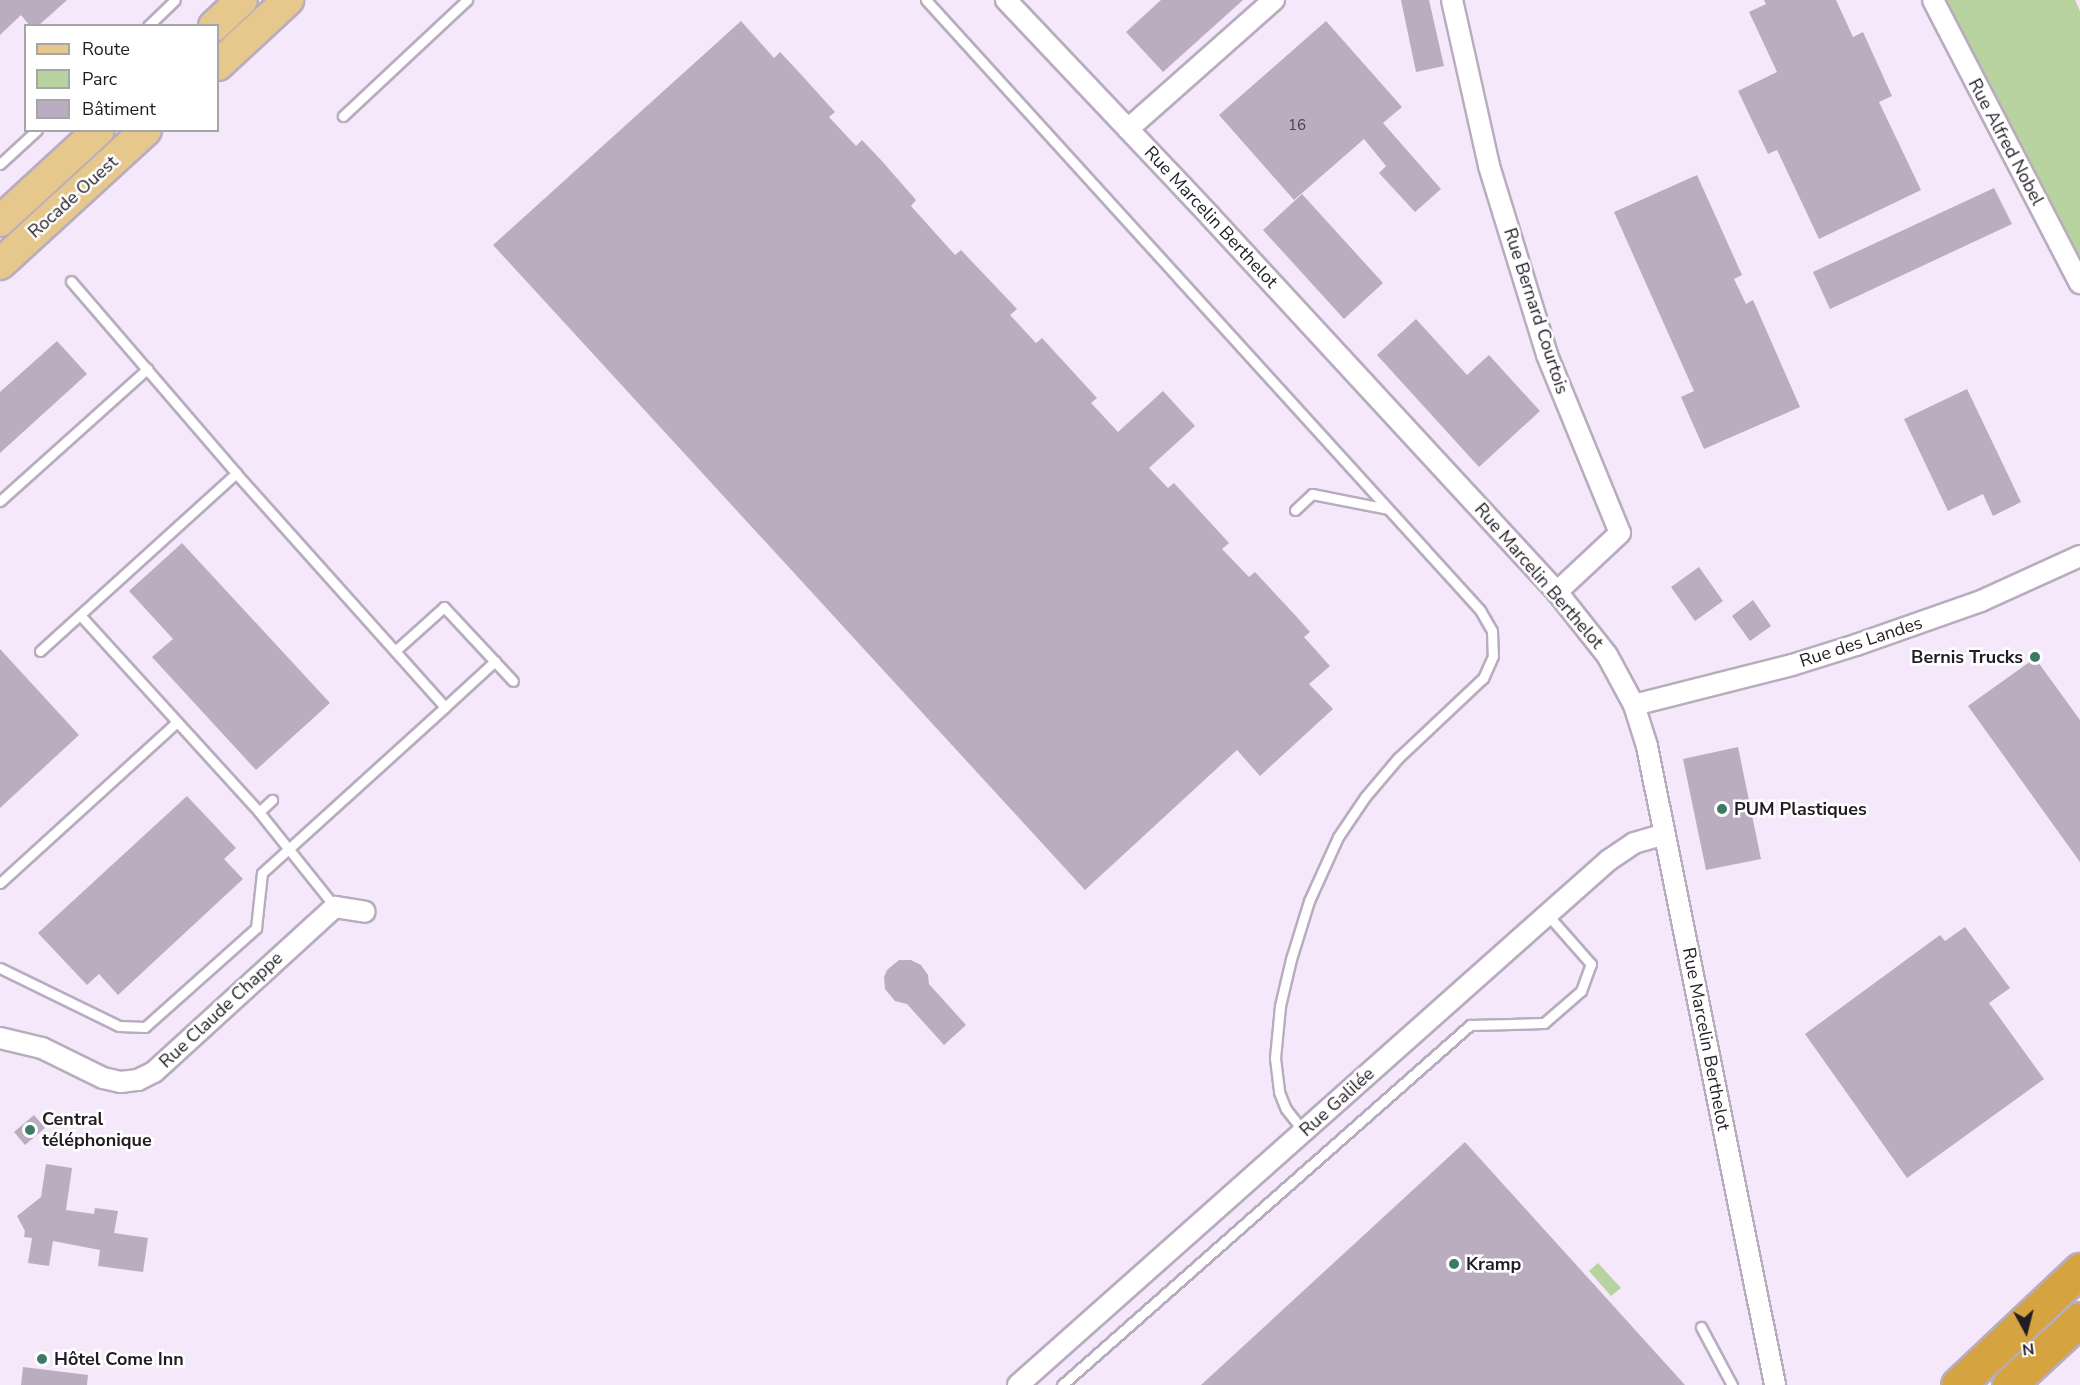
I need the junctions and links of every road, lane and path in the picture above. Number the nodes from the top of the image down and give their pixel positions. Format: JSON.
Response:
{"nodes":[{"id":1,"x":175,"y":0,"type":"edge"},
{"id":2,"x":242,"y":0,"type":"edge"},
{"id":3,"x":288,"y":0,"type":"edge"},
{"id":4,"x":467,"y":0,"type":"edge"},
{"id":5,"x":927,"y":0,"type":"edge"},
{"id":6,"x":1006,"y":0,"type":"edge"},
{"id":7,"x":1274,"y":0,"type":"edge"},
{"id":8,"x":1452,"y":0,"type":"edge"},
{"id":9,"x":1933,"y":0,"type":"edge"},
{"id":10,"x":150,"y":24,"type":"edge"},
{"id":11,"x":216,"y":24,"type":"edge"},
{"id":12,"x":219,"y":64,"type":"edge"},
{"id":13,"x":343,"y":116,"type":"dead end"},
{"id":14,"x":1128,"y":129,"type":"junction"},
{"id":15,"x":35,"y":132,"type":"edge"},
{"id":16,"x":97,"y":132,"type":"edge"},
{"id":17,"x":144,"y":132,"type":"edge"},
{"id":18,"x":0,"y":164,"type":"edge"},
{"id":19,"x":0,"y":221,"type":"edge"},
{"id":20,"x":0,"y":264,"type":"edge"},
{"id":21,"x":71,"y":281,"type":"dead end"},
{"id":22,"x":2080,"y":284,"type":"edge"},
{"id":23,"x":147,"y":369,"type":"junction"},
{"id":24,"x":236,"y":473,"type":"junction"},
{"id":25,"x":0,"y":501,"type":"edge"},
{"id":26,"x":1388,"y":509,"type":"junction"},
{"id":27,"x":1295,"y":510,"type":"dead end"},
{"id":28,"x":2080,"y":556,"type":"edge"},
{"id":29,"x":1557,"y":592,"type":"junction"},
{"id":30,"x":80,"y":615,"type":"junction"},
{"id":31,"x":40,"y":651,"type":"dead end"},
{"id":32,"x":396,"y":651,"type":"junction"},
{"id":33,"x":495,"y":662,"type":"junction"},
{"id":34,"x":513,"y":681,"type":"dead end"},
{"id":35,"x":1634,"y":705,"type":"junction"},
{"id":36,"x":445,"y":706,"type":"junction"},
{"id":37,"x":177,"y":722,"type":"junction"},
{"id":38,"x":272,"y":800,"type":"dead end"},
{"id":39,"x":259,"y":812,"type":"junction"},
{"id":40,"x":1665,"y":834,"type":"junction"},
{"id":41,"x":289,"y":849,"type":"junction"},
{"id":42,"x":0,"y":883,"type":"edge"},
{"id":43,"x":334,"y":907,"type":"junction"},
{"id":44,"x":365,"y":912,"type":"dead end"},
{"id":45,"x":1548,"y":915,"type":"junction"},
{"id":46,"x":0,"y":968,"type":"edge"},
{"id":47,"x":0,"y":1038,"type":"edge"},
{"id":48,"x":1304,"y":1132,"type":"junction"},
{"id":49,"x":2080,"y":1270,"type":"edge"},
{"id":50,"x":2080,"y":1319,"type":"edge"},
{"id":51,"x":1701,"y":1327,"type":"dead end"},
{"id":52,"x":1018,"y":1385,"type":"edge"},
{"id":53,"x":1062,"y":1385,"type":"edge"},
{"id":54,"x":1732,"y":1385,"type":"edge"},
{"id":55,"x":1775,"y":1385,"type":"edge"},
{"id":56,"x":1958,"y":1385,"type":"edge"},
{"id":57,"x":2009,"y":1385,"type":"edge"}],
"edges":[{"from":1,"to":10,"type":"lane"},
{"from":2,"to":11,"type":"main road"},
{"from":3,"to":12,"type":"main road"},
{"from":4,"to":13,"type":"lane"},
{"from":5,"to":26,"type":"lane"},
{"from":6,"to":14,"type":"street","name":"Rue Marcelin Berthelot"},
{"from":7,"to":14,"type":"street"},
{"from":8,"to":29,"type":"street","name":"Rue Bernard Courtois"},
{"from":9,"to":22,"type":"street","name":"Rue Alfred Nobel"},
{"from":14,"to":29,"type":"street","name":"Rue Marcelin Berthelot"},
{"from":15,"to":18,"type":"lane"},
{"from":16,"to":19,"type":"main road"},
{"from":17,"to":20,"type":"main road","name":"Rocade Ouest"},
{"from":21,"to":23,"type":"lane"},
{"from":23,"to":24,"type":"lane"},
{"from":23,"to":25,"type":"lane"},
{"from":24,"to":30,"type":"lane"},
{"from":24,"to":32,"type":"lane"},
{"from":26,"to":27,"type":"lane"},
{"from":26,"to":48,"type":"lane"},
{"from":28,"to":35,"type":"street","name":"Rue des Landes"},
{"from":29,"to":35,"type":"street","name":"Rue Marcelin Berthelot"},
{"from":30,"to":31,"type":"lane"},
{"from":30,"to":37,"type":"lane"},
{"from":32,"to":33,"type":"lane"},
{"from":32,"to":36,"type":"lane"},
{"from":33,"to":34,"type":"lane"},
{"from":33,"to":36,"type":"lane"},
{"from":35,"to":40,"type":"street","name":"Rue Marcelin Berthelot"},
{"from":36,"to":41,"type":"lane"},
{"from":37,"to":39,"type":"lane"},
{"from":37,"to":42,"type":"lane"},
{"from":38,"to":39,"type":"lane"},
{"from":39,"to":41,"type":"lane"},
{"from":40,"to":45,"type":"street","name":"Rue Galilée"},
{"from":40,"to":55,"type":"street","name":"Rue Marcelin Berthelot"},
{"from":41,"to":43,"type":"lane"},
{"from":41,"to":46,"type":"lane"},
{"from":43,"to":44,"type":"street"},
{"from":43,"to":47,"type":"street","name":"Rue Claude Chappe"},
{"from":45,"to":48,"type":"street","name":"Rue Galilée"},
{"from":45,"to":53,"type":"lane"},
{"from":48,"to":52,"type":"street","name":"Rue Galilée"},
{"from":49,"to":56,"type":"highway"},
{"from":50,"to":57,"type":"highway"},
{"from":51,"to":54,"type":"lane"}]}
